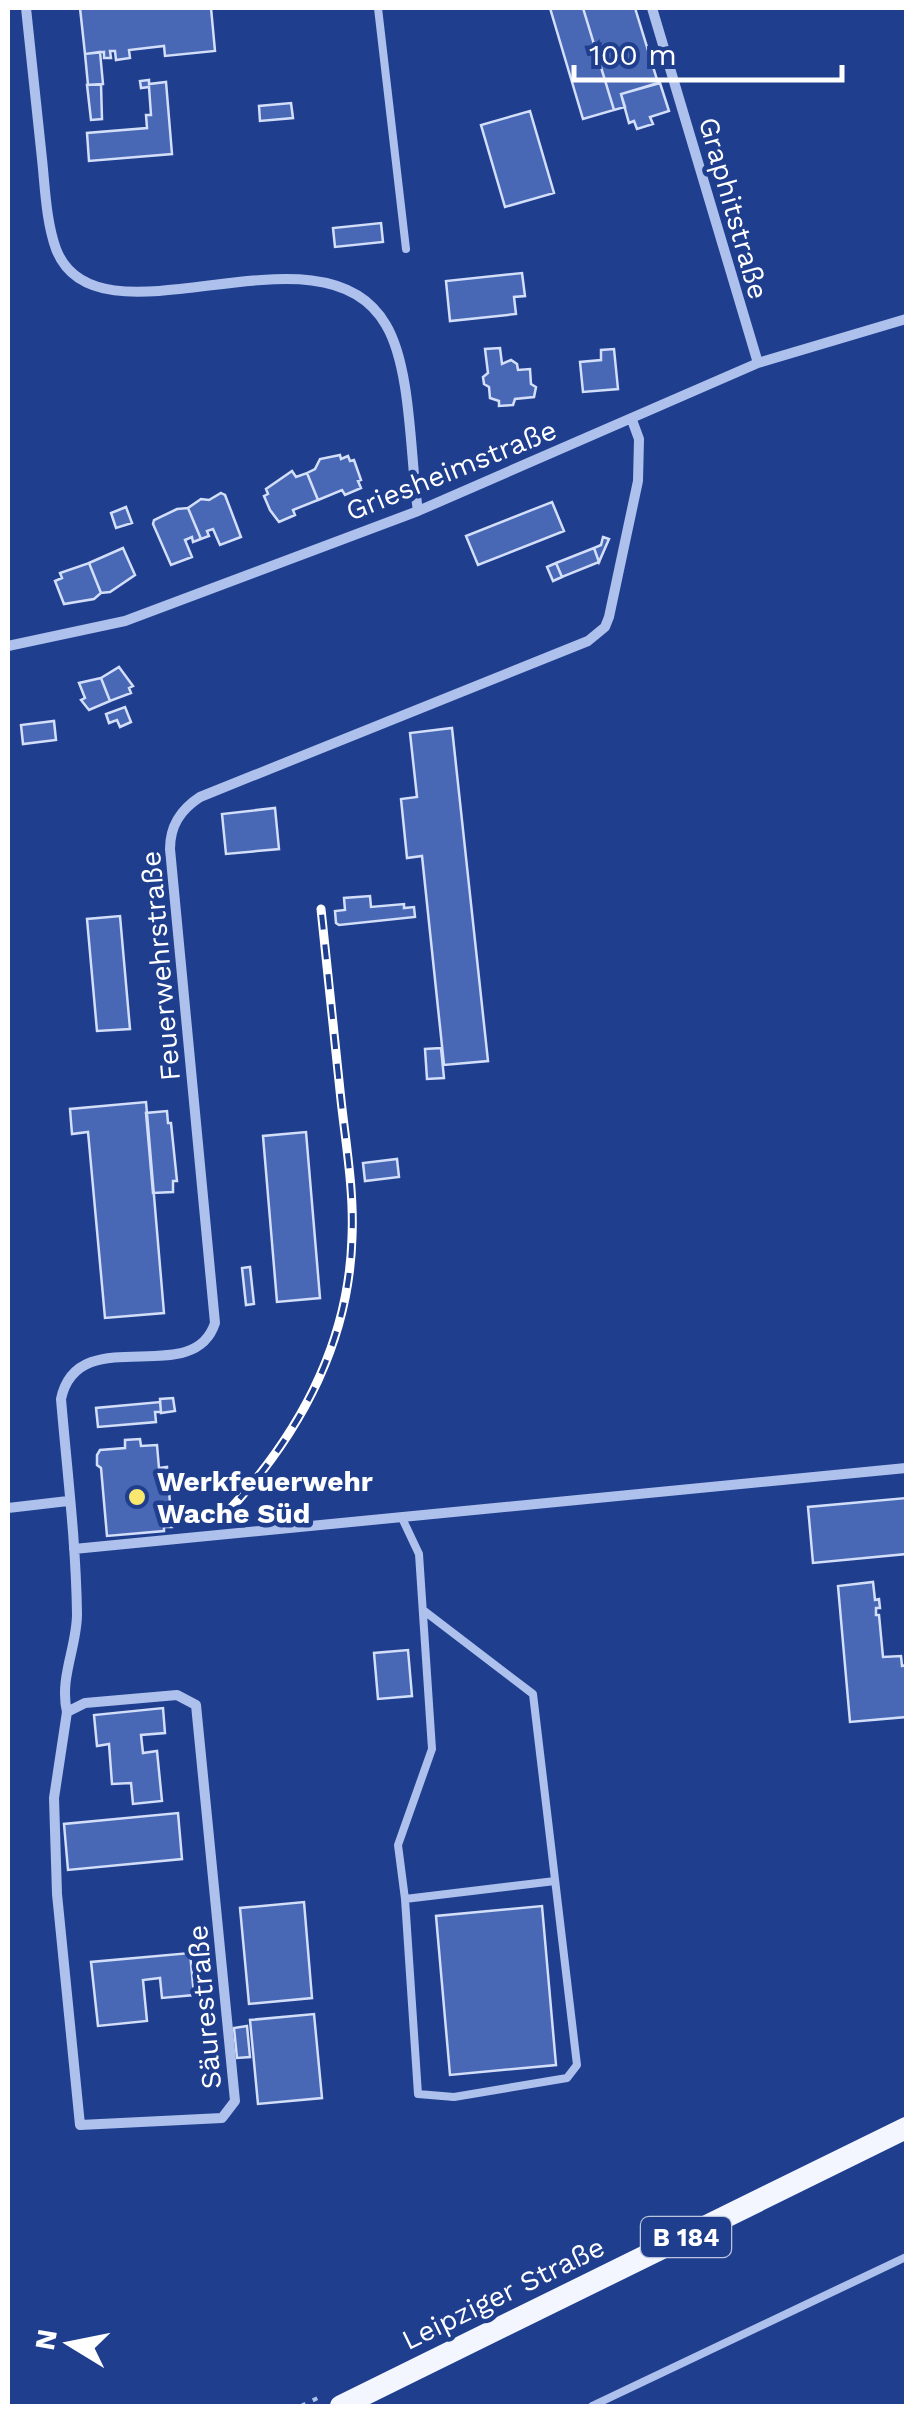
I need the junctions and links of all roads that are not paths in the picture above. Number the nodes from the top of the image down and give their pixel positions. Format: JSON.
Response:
{"nodes":[{"id":1,"x":26,"y":8,"type":"edge"},
{"id":2,"x":378,"y":8,"type":"edge"},
{"id":3,"x":652,"y":8,"type":"edge"},
{"id":4,"x":406,"y":249,"type":"dead end"},
{"id":5,"x":906,"y":320,"type":"edge"},
{"id":6,"x":758,"y":363,"type":"junction"},
{"id":7,"x":632,"y":420,"type":"junction"},
{"id":8,"x":418,"y":511,"type":"junction"},
{"id":9,"x":8,"y":646,"type":"edge"},
{"id":10,"x":906,"y":1468,"type":"edge"},
{"id":11,"x":68,"y":1501,"type":"junction"},
{"id":12,"x":8,"y":1508,"type":"edge"},
{"id":13,"x":402,"y":1518,"type":"junction"},
{"id":14,"x":74,"y":1549,"type":"junction"},
{"id":15,"x":422,"y":1610,"type":"junction"},
{"id":16,"x":66,"y":1712,"type":"junction"},
{"id":17,"x":556,"y":1881,"type":"junction"},
{"id":18,"x":405,"y":1899,"type":"junction"},
{"id":19,"x":906,"y":2128,"type":"edge"},
{"id":20,"x":906,"y":2256,"type":"edge"},
{"id":21,"x":340,"y":2406,"type":"edge"},
{"id":22,"x":592,"y":2406,"type":"edge"}],
"edges":[{"from":1,"to":8,"type":"street"},
{"from":2,"to":4,"type":"lane"},
{"from":3,"to":6,"type":"street","name":"Graphitstraße"},
{"from":5,"to":6,"type":"street","name":"Griesheimstraße"},
{"from":6,"to":7,"type":"street","name":"Griesheimstraße"},
{"from":7,"to":8,"type":"street","name":"Griesheimstraße"},
{"from":7,"to":11,"type":"street","name":"Feuerwehrstraße"},
{"from":8,"to":9,"type":"street","name":"Griesheimstraße"},
{"from":10,"to":13,"type":"street"},
{"from":11,"to":12,"type":"street"},
{"from":11,"to":14,"type":"street","name":"Säurestraße"},
{"from":13,"to":14,"type":"street"},
{"from":13,"to":15,"type":"lane"},
{"from":14,"to":16,"type":"street","name":"Säurestraße"},
{"from":15,"to":17,"type":"lane"},
{"from":15,"to":18,"type":"lane"},
{"from":16,"to":16,"type":"street","name":"Säurestraße"},
{"from":17,"to":18,"type":"lane"},
{"from":17,"to":18,"type":"lane"},
{"from":19,"to":21,"type":"main road","name":"Leipziger Straße","number":"B 184"},
{"from":20,"to":22,"type":"lane"}]}
